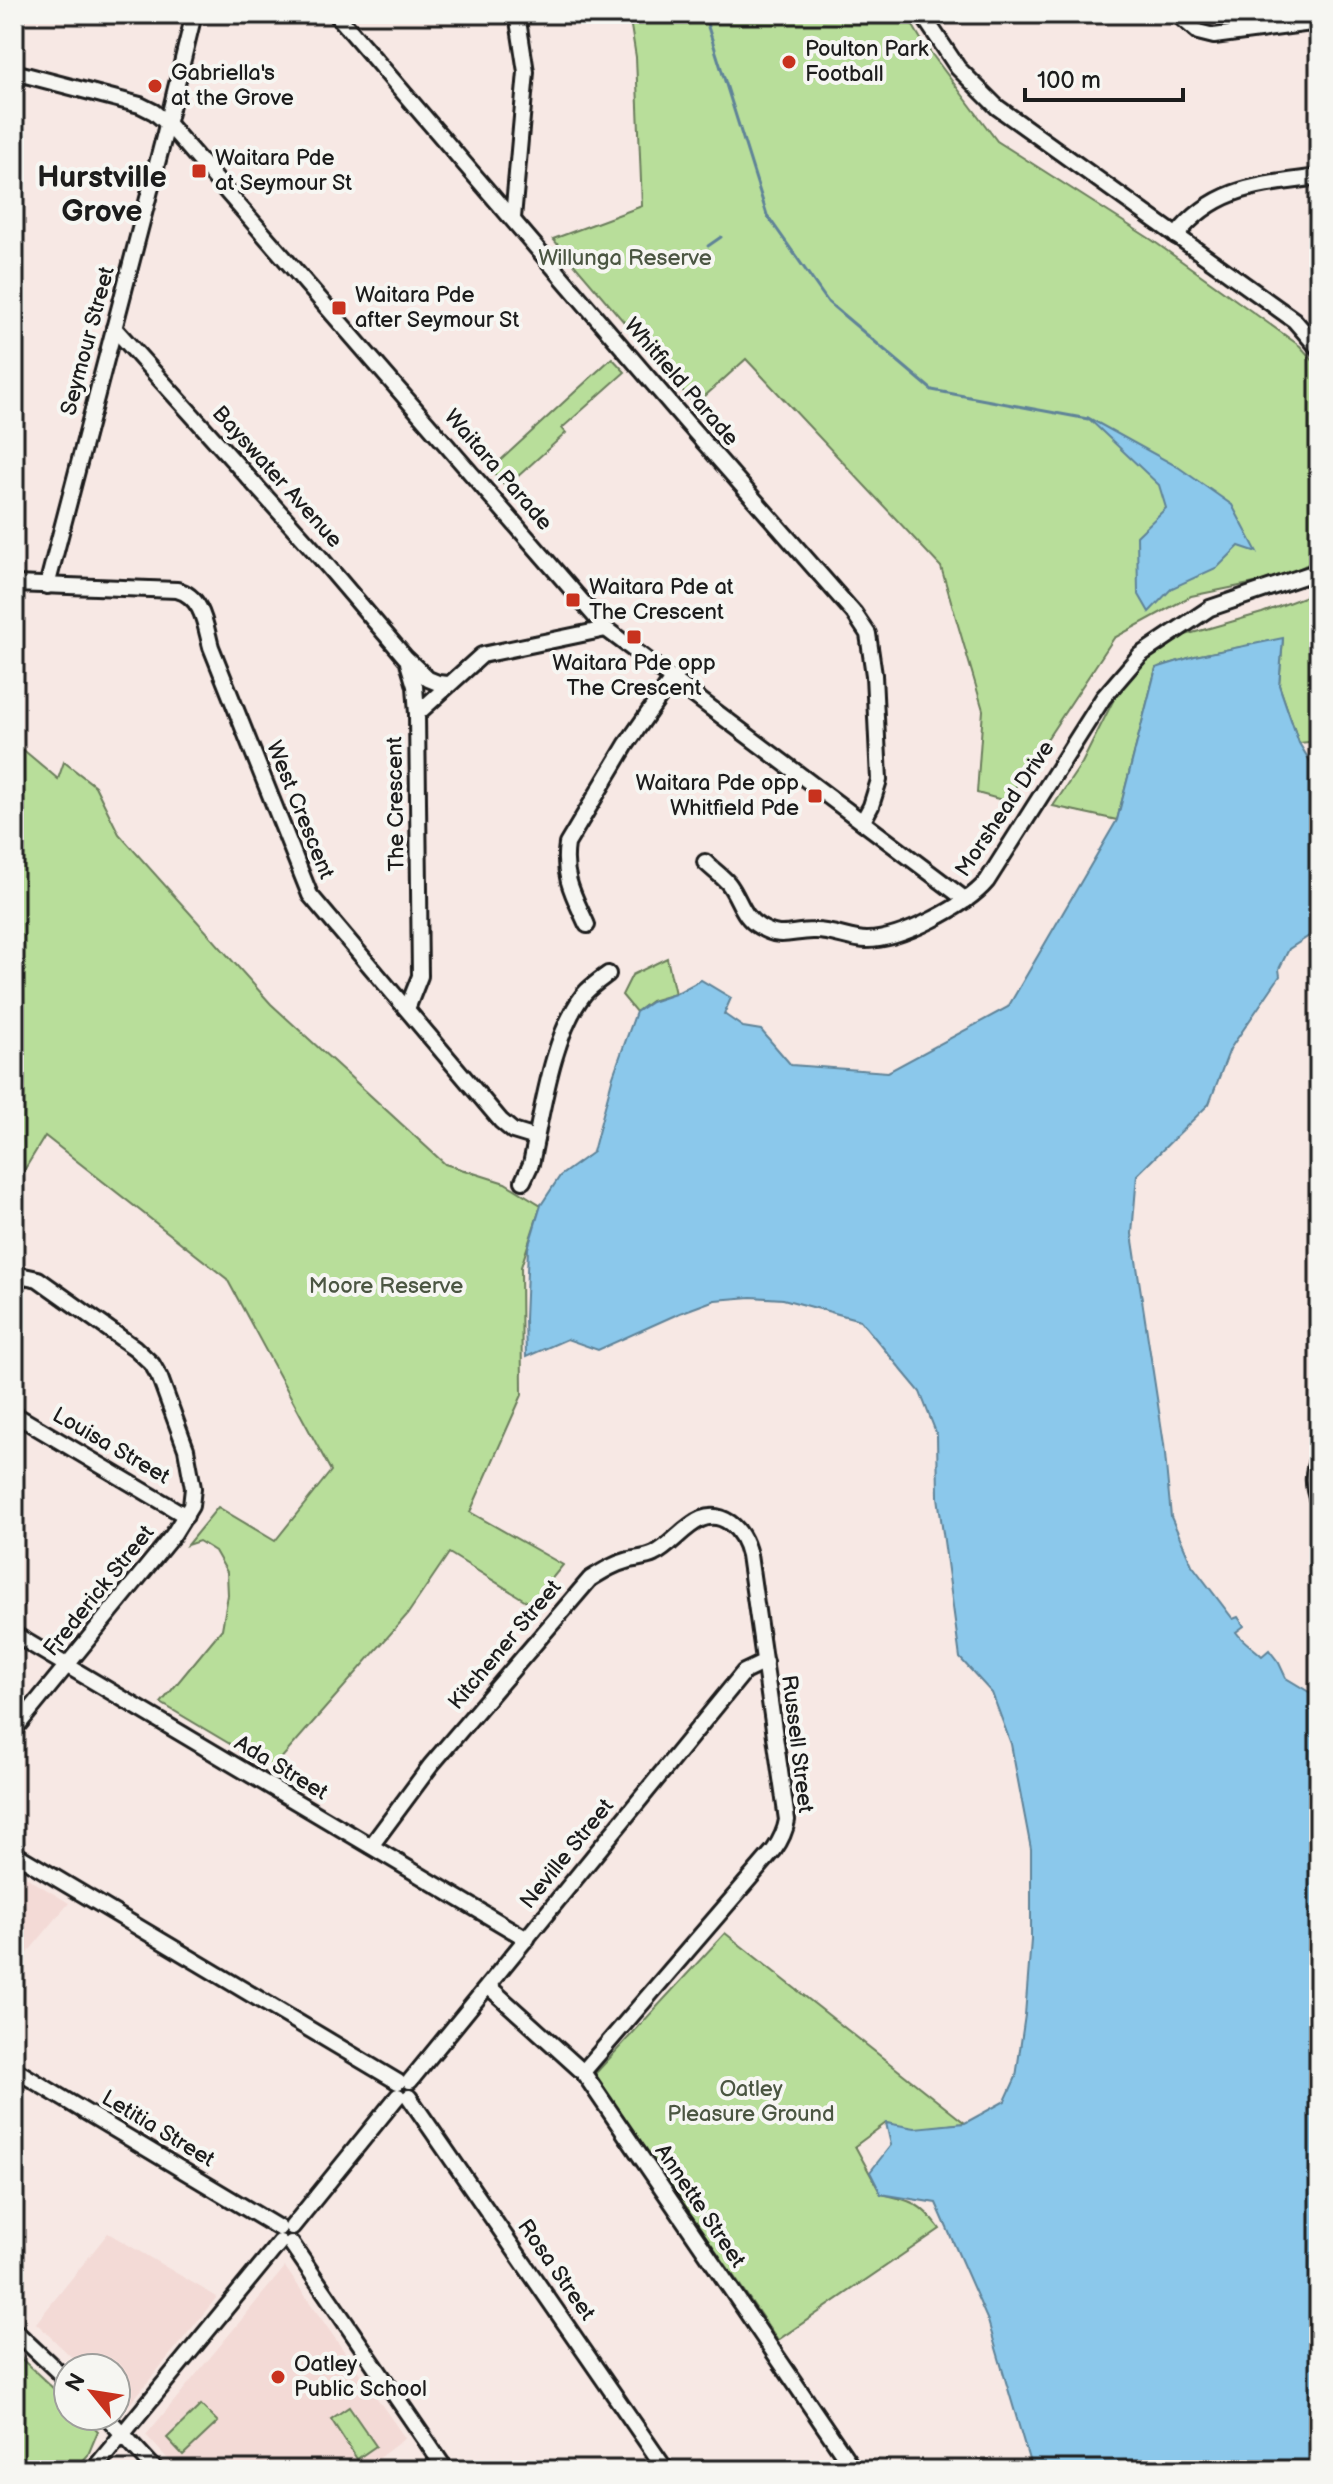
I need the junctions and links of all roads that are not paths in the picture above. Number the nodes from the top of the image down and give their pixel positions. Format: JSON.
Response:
{"nodes":[{"id":1,"x":17,"y":14,"type":"edge"},
{"id":2,"x":194,"y":14,"type":"edge"},
{"id":3,"x":336,"y":14,"type":"edge"},
{"id":4,"x":517,"y":14,"type":"edge"},
{"id":5,"x":922,"y":14,"type":"edge"},
{"id":6,"x":1177,"y":14,"type":"edge"},
{"id":7,"x":1319,"y":22,"type":"edge"},
{"id":8,"x":14,"y":26,"type":"edge"},
{"id":9,"x":14,"y":72,"type":"edge"},
{"id":10,"x":168,"y":124,"type":"junction"},
{"id":11,"x":1319,"y":177,"type":"edge"},
{"id":12,"x":513,"y":218,"type":"junction"},
{"id":13,"x":1176,"y":236,"type":"junction"},
{"id":14,"x":114,"y":328,"type":"junction"},
{"id":15,"x":1319,"y":349,"type":"edge"},
{"id":16,"x":1319,"y":571,"type":"edge"},
{"id":17,"x":14,"y":584,"type":"edge"},
{"id":18,"x":47,"y":586,"type":"junction"},
{"id":19,"x":606,"y":629,"type":"junction"},
{"id":20,"x":405,"y":657,"type":"junction"},
{"id":21,"x":672,"y":679,"type":"junction"},
{"id":22,"x":448,"y":684,"type":"junction"},
{"id":23,"x":417,"y":714,"type":"junction"},
{"id":24,"x":863,"y":821,"type":"junction"},
{"id":25,"x":705,"y":862,"type":"dead end"},
{"id":26,"x":966,"y":900,"type":"junction"},
{"id":27,"x":587,"y":925,"type":"dead end"},
{"id":28,"x":608,"y":974,"type":"dead end"},
{"id":29,"x":407,"y":1009,"type":"junction"},
{"id":30,"x":536,"y":1138,"type":"junction"},
{"id":31,"x":523,"y":1181,"type":"dead end"},
{"id":32,"x":14,"y":1284,"type":"edge"},
{"id":33,"x":14,"y":1414,"type":"edge"},
{"id":34,"x":1319,"y":1455,"type":"edge"},
{"id":35,"x":1319,"y":1503,"type":"edge"},
{"id":36,"x":186,"y":1516,"type":"junction"},
{"id":37,"x":707,"y":1517,"type":"joint"},
{"id":38,"x":14,"y":1634,"type":"edge"},
{"id":39,"x":765,"y":1662,"type":"junction"},
{"id":40,"x":66,"y":1666,"type":"junction"},
{"id":41,"x":14,"y":1730,"type":"edge"},
{"id":42,"x":371,"y":1846,"type":"junction"},
{"id":43,"x":14,"y":1853,"type":"edge"},
{"id":44,"x":527,"y":1939,"type":"junction"},
{"id":45,"x":488,"y":1986,"type":"junction"},
{"id":46,"x":14,"y":2069,"type":"edge"},
{"id":47,"x":583,"y":2072,"type":"junction"},
{"id":48,"x":404,"y":2089,"type":"junction"},
{"id":49,"x":286,"y":2235,"type":"junction"},
{"id":50,"x":14,"y":2330,"type":"edge"},
{"id":51,"x":52,"y":2366,"type":"edge"},
{"id":52,"x":132,"y":2421,"type":"edge"},
{"id":53,"x":123,"y":2432,"type":"joint"},
{"id":54,"x":93,"y":2470,"type":"edge"},
{"id":55,"x":156,"y":2470,"type":"edge"},
{"id":56,"x":446,"y":2470,"type":"edge"},
{"id":57,"x":666,"y":2470,"type":"edge"},
{"id":58,"x":854,"y":2470,"type":"edge"}],
"edges":[{"from":1,"to":8,"type":"street"},
{"from":2,"to":10,"type":"street","name":"Seymour Street"},
{"from":3,"to":12,"type":"street","name":"Whitfield Parade"},
{"from":4,"to":12,"type":"street"},
{"from":5,"to":13,"type":"street"},
{"from":6,"to":7,"type":"street"},
{"from":9,"to":10,"type":"street","name":"Waitara Parade"},
{"from":10,"to":14,"type":"street","name":"Seymour Street"},
{"from":10,"to":19,"type":"street","name":"Waitara Parade"},
{"from":11,"to":13,"type":"street"},
{"from":12,"to":24,"type":"street","name":"Whitfield Parade"},
{"from":13,"to":15,"type":"street"},
{"from":14,"to":18,"type":"street","name":"Seymour Street"},
{"from":14,"to":20,"type":"street","name":"Bayswater Avenue"},
{"from":16,"to":26,"type":"street","name":"Morshead Drive"},
{"from":17,"to":18,"type":"street","name":"West Crescent"},
{"from":18,"to":29,"type":"street","name":"West Crescent"},
{"from":19,"to":21,"type":"street","name":"Waitara Parade"},
{"from":19,"to":22,"type":"street","name":"The Crescent"},
{"from":20,"to":22,"type":"street","name":"Bayswater Avenue"},
{"from":20,"to":23,"type":"street","name":"Bayswater Avenue"},
{"from":21,"to":24,"type":"street","name":"Waitara Parade"},
{"from":21,"to":27,"type":"street"},
{"from":22,"to":23,"type":"street","name":"The Crescent"},
{"from":23,"to":29,"type":"street","name":"The Crescent"},
{"from":24,"to":26,"type":"street","name":"Waitara Parade"},
{"from":25,"to":26,"type":"street","name":"Morshead Drive"},
{"from":28,"to":30,"type":"street"},
{"from":29,"to":30,"type":"street","name":"West Crescent"},
{"from":30,"to":31,"type":"street"},
{"from":32,"to":36,"type":"street"},
{"from":33,"to":36,"type":"street","name":"Louisa Street"},
{"from":34,"to":35,"type":"street"},
{"from":36,"to":40,"type":"street","name":"Frederick Street"},
{"from":37,"to":39,"type":"street","name":"Russell Street"},
{"from":37,"to":42,"type":"street","name":"Kitchener Street"},
{"from":38,"to":40,"type":"street","name":"Ada Street"},
{"from":39,"to":44,"type":"street","name":"Neville Street"},
{"from":39,"to":47,"type":"street","name":"Russell Street"},
{"from":40,"to":41,"type":"street","name":"Frederick Street"},
{"from":40,"to":42,"type":"street","name":"Ada Street"},
{"from":42,"to":44,"type":"street","name":"Ada Street"},
{"from":43,"to":48,"type":"street","name":"Rosa Street"},
{"from":44,"to":45,"type":"street","name":"Neville Street"},
{"from":45,"to":47,"type":"street","name":"Annette Street"},
{"from":45,"to":48,"type":"street","name":"Neville Street"},
{"from":46,"to":49,"type":"street","name":"Letitia Street"},
{"from":47,"to":58,"type":"street","name":"Annette Street"},
{"from":48,"to":49,"type":"street","name":"Neville Street"},
{"from":48,"to":57,"type":"street","name":"Rosa Street"},
{"from":49,"to":52,"type":"street","name":"Neville Street"},
{"from":49,"to":56,"type":"street","name":"Letitia Street"},
{"from":50,"to":51,"type":"street"},
{"from":53,"to":54,"type":"street","name":"Neville Street"},
{"from":53,"to":55,"type":"street"}]}
